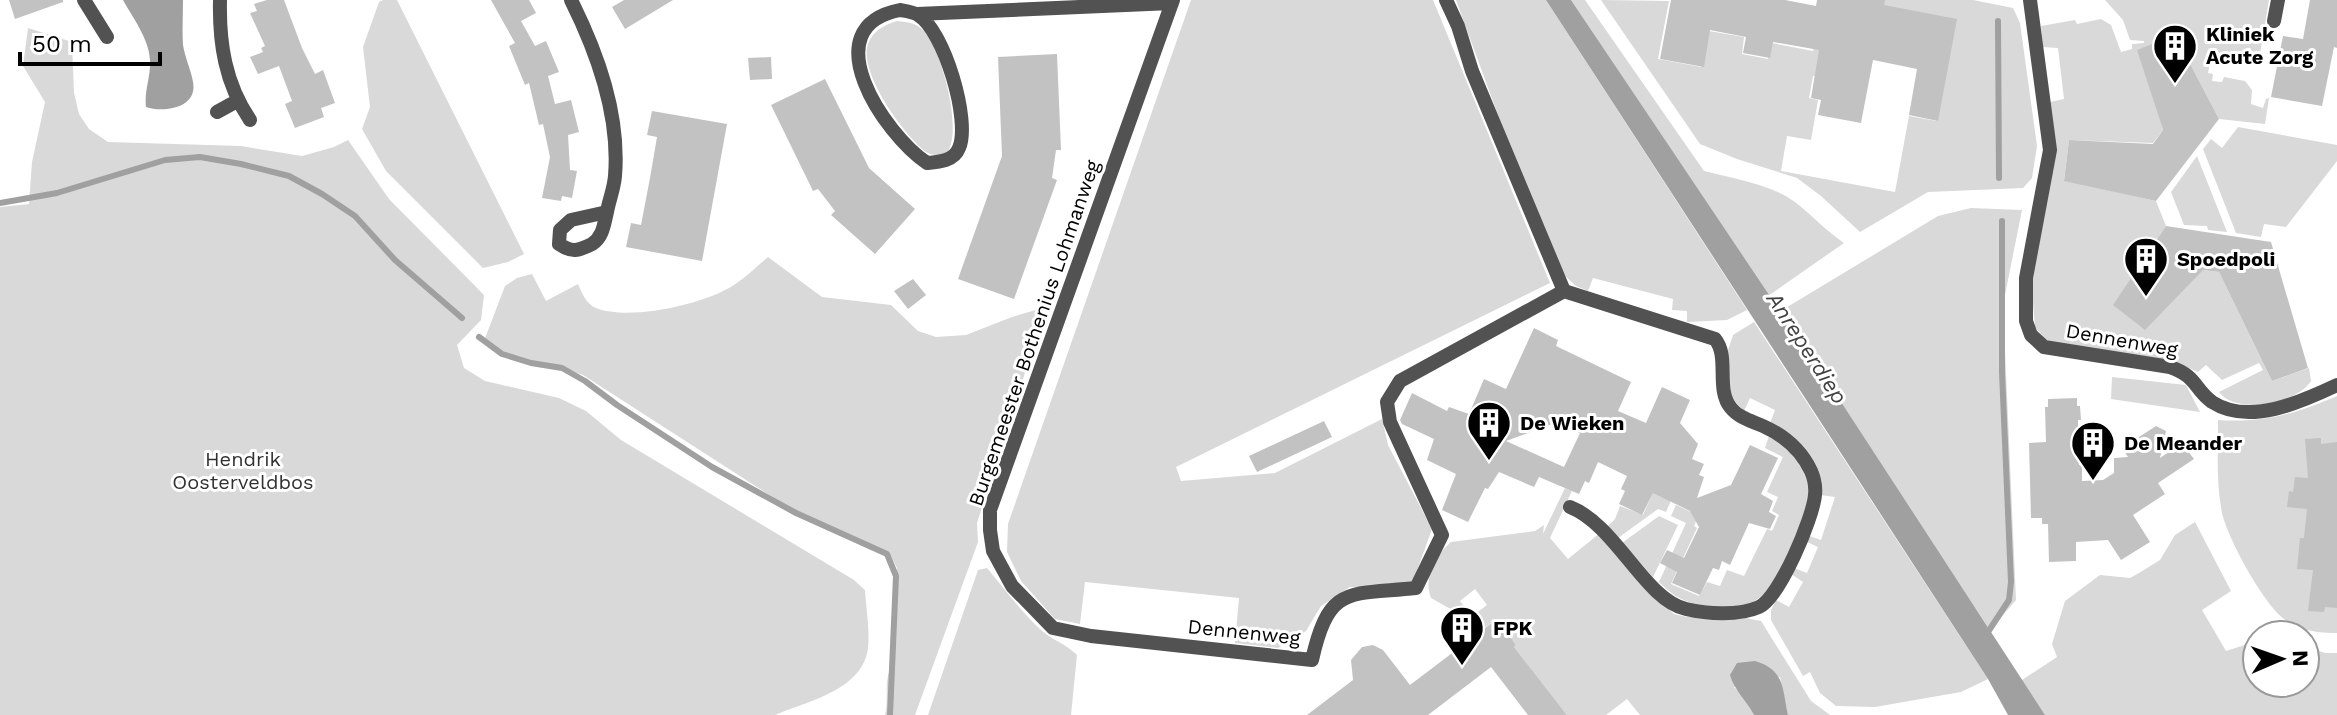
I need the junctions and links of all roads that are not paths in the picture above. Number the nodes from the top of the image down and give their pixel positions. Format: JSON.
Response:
{"nodes":[{"id":1,"x":84,"y":0,"type":"edge"},
{"id":2,"x":220,"y":0,"type":"edge"},
{"id":3,"x":571,"y":0,"type":"edge"},
{"id":4,"x":1446,"y":0,"type":"edge"},
{"id":5,"x":2030,"y":0,"type":"edge"},
{"id":6,"x":2278,"y":0,"type":"edge"},
{"id":7,"x":1128,"y":2,"type":"edge"},
{"id":8,"x":1172,"y":2,"type":"edge"},
{"id":9,"x":997,"y":4,"type":"edge"},
{"id":10,"x":917,"y":14,"type":"junction"},
{"id":11,"x":2274,"y":21,"type":"dead end"},
{"id":12,"x":107,"y":37,"type":"dead end"},
{"id":13,"x":237,"y":101,"type":"junction"},
{"id":14,"x":217,"y":112,"type":"dead end"},
{"id":15,"x":250,"y":120,"type":"dead end"},
{"id":16,"x":607,"y":212,"type":"dead end"},
{"id":17,"x":1564,"y":291,"type":"junction"},
{"id":18,"x":2337,"y":385,"type":"edge"},
{"id":19,"x":1570,"y":507,"type":"dead end"},
{"id":20,"x":1091,"y":636,"type":"joint"}],
"edges":[{"from":1,"to":12,"type":"street"},
{"from":2,"to":13,"type":"street"},
{"from":3,"to":16,"type":"street"},
{"from":4,"to":17,"type":"street"},
{"from":5,"to":18,"type":"street","name":"Dennenweg"},
{"from":6,"to":11,"type":"street"},
{"from":7,"to":8,"type":"street"},
{"from":7,"to":9,"type":"street"},
{"from":8,"to":20,"type":"street","name":"Burgemeester Bothenius Lohmanweg"},
{"from":9,"to":10,"type":"street"},
{"from":10,"to":10,"type":"street"},
{"from":13,"to":14,"type":"street"},
{"from":13,"to":15,"type":"street"},
{"from":17,"to":19,"type":"street"},
{"from":17,"to":20,"type":"street","name":"Dennenweg"}]}
